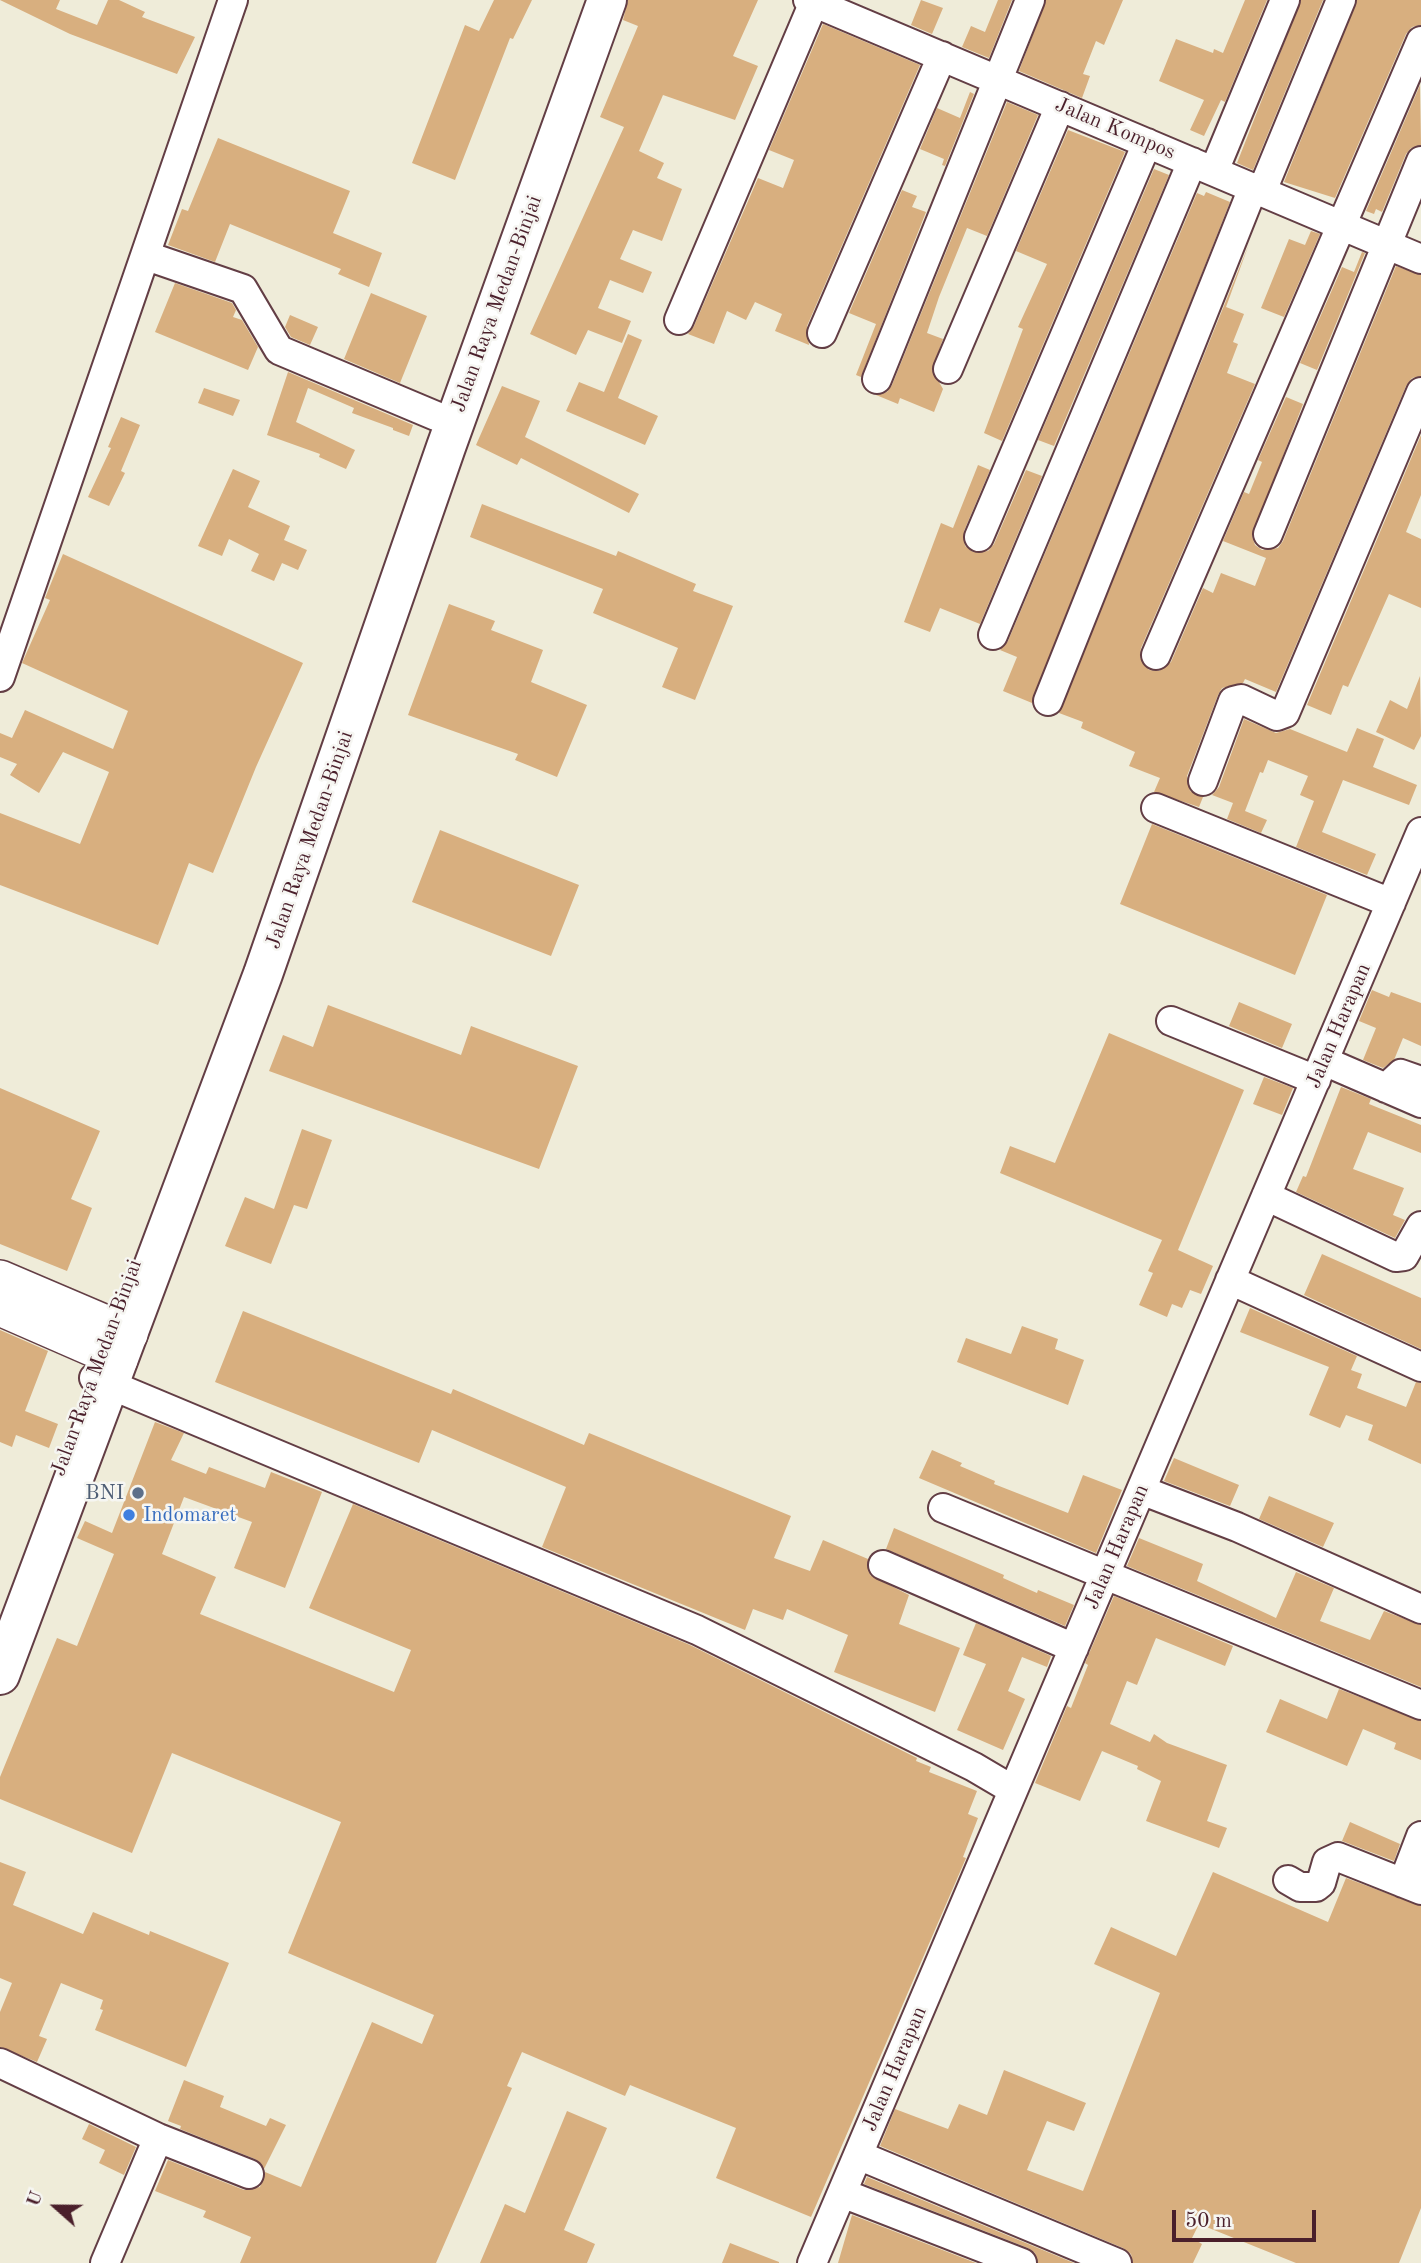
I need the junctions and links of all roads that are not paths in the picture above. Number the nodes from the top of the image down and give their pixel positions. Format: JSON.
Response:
{"nodes":[{"id":1,"x":233,"y":0,"type":"edge"},
{"id":2,"x":584,"y":0,"type":"edge"},
{"id":3,"x":607,"y":0,"type":"edge"},
{"id":4,"x":1030,"y":0,"type":"edge"},
{"id":5,"x":1285,"y":0,"type":"edge"},
{"id":6,"x":1341,"y":0,"type":"edge"},
{"id":7,"x":811,"y":1,"type":"edge"},
{"id":8,"x":1421,"y":41,"type":"edge"},
{"id":9,"x":942,"y":56,"type":"junction"},
{"id":10,"x":996,"y":79,"type":"junction"},
{"id":11,"x":1060,"y":106,"type":"junction"},
{"id":12,"x":1147,"y":143,"type":"junction"},
{"id":13,"x":1421,"y":161,"type":"edge"},
{"id":14,"x":1203,"y":167,"type":"junction"},
{"id":15,"x":1257,"y":190,"type":"junction"},
{"id":16,"x":1343,"y":226,"type":"junction"},
{"id":17,"x":1387,"y":244,"type":"junction"},
{"id":18,"x":147,"y":256,"type":"junction"},
{"id":19,"x":1421,"y":259,"type":"edge"},
{"id":20,"x":679,"y":320,"type":"dead end"},
{"id":21,"x":822,"y":333,"type":"dead end"},
{"id":22,"x":948,"y":369,"type":"dead end"},
{"id":23,"x":877,"y":379,"type":"dead end"},
{"id":24,"x":1421,"y":392,"type":"edge"},
{"id":25,"x":447,"y":404,"type":"junction"},
{"id":26,"x":1268,"y":534,"type":"dead end"},
{"id":27,"x":979,"y":537,"type":"dead end"},
{"id":28,"x":993,"y":635,"type":"dead end"},
{"id":29,"x":1156,"y":655,"type":"dead end"},
{"id":30,"x":0,"y":677,"type":"edge"},
{"id":31,"x":1048,"y":701,"type":"dead end"},
{"id":32,"x":1203,"y":781,"type":"dead end"},
{"id":33,"x":1156,"y":808,"type":"dead end"},
{"id":34,"x":1421,"y":832,"type":"edge"},
{"id":35,"x":1391,"y":903,"type":"junction"},
{"id":36,"x":1171,"y":1021,"type":"dead end"},
{"id":37,"x":1320,"y":1070,"type":"junction"},
{"id":38,"x":1421,"y":1081,"type":"edge"},
{"id":39,"x":1386,"y":1088,"type":"junction"},
{"id":40,"x":1421,"y":1103,"type":"edge"},
{"id":41,"x":1266,"y":1196,"type":"junction"},
{"id":42,"x":1421,"y":1226,"type":"edge"},
{"id":43,"x":0,"y":1279,"type":"edge"},
{"id":44,"x":1230,"y":1280,"type":"junction"},
{"id":45,"x":0,"y":1307,"type":"edge"},
{"id":46,"x":111,"y":1355,"type":"junction"},
{"id":47,"x":1421,"y":1367,"type":"edge"},
{"id":48,"x":1141,"y":1490,"type":"junction"},
{"id":49,"x":943,"y":1508,"type":"dead end"},
{"id":50,"x":883,"y":1565,"type":"dead end"},
{"id":51,"x":1106,"y":1574,"type":"junction"},
{"id":52,"x":1421,"y":1609,"type":"edge"},
{"id":53,"x":0,"y":1628,"type":"edge"},
{"id":54,"x":1074,"y":1648,"type":"junction"},
{"id":55,"x":0,"y":1675,"type":"edge"},
{"id":56,"x":1421,"y":1705,"type":"edge"},
{"id":57,"x":974,"y":1767,"type":"junction"},
{"id":58,"x":1013,"y":1790,"type":"junction"},
{"id":59,"x":996,"y":1832,"type":"junction"},
{"id":60,"x":1421,"y":1836,"type":"edge"},
{"id":61,"x":1288,"y":1880,"type":"dead end"},
{"id":62,"x":1412,"y":1887,"type":"edge"},
{"id":63,"x":0,"y":2063,"type":"edge"},
{"id":64,"x":158,"y":2138,"type":"junction"},
{"id":65,"x":858,"y":2155,"type":"junction"},
{"id":66,"x":249,"y":2174,"type":"dead end"},
{"id":67,"x":842,"y":2193,"type":"junction"},
{"id":68,"x":105,"y":2263,"type":"edge"},
{"id":69,"x":812,"y":2263,"type":"edge"},
{"id":70,"x":1022,"y":2263,"type":"edge"},
{"id":71,"x":1117,"y":2263,"type":"edge"}],
"edges":[{"from":1,"to":18,"type":"street"},
{"from":2,"to":25,"type":"highway","name":"Jalan Raya Medan-Binjai"},
{"from":3,"to":25,"type":"highway","name":"Jalan Raya Medan-Binjai"},
{"from":4,"to":10,"type":"street"},
{"from":5,"to":14,"type":"street"},
{"from":6,"to":15,"type":"street"},
{"from":7,"to":9,"type":"street","name":"Jalan Kompos"},
{"from":7,"to":20,"type":"street"},
{"from":8,"to":16,"type":"street"},
{"from":9,"to":10,"type":"street","name":"Jalan Kompos"},
{"from":9,"to":21,"type":"street"},
{"from":10,"to":11,"type":"street","name":"Jalan Kompos"},
{"from":10,"to":23,"type":"street"},
{"from":11,"to":12,"type":"street","name":"Jalan Kompos"},
{"from":11,"to":22,"type":"street"},
{"from":12,"to":14,"type":"street","name":"Jalan Kompos"},
{"from":12,"to":27,"type":"street"},
{"from":13,"to":17,"type":"street"},
{"from":14,"to":15,"type":"street","name":"Jalan Kompos"},
{"from":14,"to":28,"type":"street"},
{"from":15,"to":16,"type":"street","name":"Jalan Kompos"},
{"from":15,"to":31,"type":"street"},
{"from":16,"to":17,"type":"street","name":"Jalan Kompos"},
{"from":16,"to":29,"type":"street"},
{"from":17,"to":19,"type":"street","name":"Jalan Kompos"},
{"from":17,"to":26,"type":"street"},
{"from":18,"to":25,"type":"street"},
{"from":18,"to":30,"type":"street"},
{"from":24,"to":32,"type":"street"},
{"from":25,"to":46,"type":"highway","name":"Jalan Raya Medan-Binjai"},
{"from":33,"to":35,"type":"street"},
{"from":34,"to":35,"type":"street","name":"Jalan Harapan"},
{"from":35,"to":37,"type":"street","name":"Jalan Harapan"},
{"from":36,"to":37,"type":"street"},
{"from":37,"to":39,"type":"street"},
{"from":37,"to":41,"type":"street","name":"Jalan Harapan"},
{"from":38,"to":39,"type":"street"},
{"from":39,"to":40,"type":"street"},
{"from":41,"to":42,"type":"street"},
{"from":41,"to":44,"type":"street","name":"Jalan Harapan"},
{"from":43,"to":46,"type":"main road"},
{"from":44,"to":47,"type":"street"},
{"from":44,"to":48,"type":"street","name":"Jalan Harapan"},
{"from":45,"to":46,"type":"main road"},
{"from":46,"to":53,"type":"highway","name":"Jalan Raya Medan-Binjai"},
{"from":46,"to":55,"type":"highway","name":"Jalan Raya Medan-Binjai"},
{"from":46,"to":57,"type":"street"},
{"from":48,"to":51,"type":"street","name":"Jalan Harapan"},
{"from":48,"to":52,"type":"street"},
{"from":49,"to":51,"type":"street"},
{"from":50,"to":54,"type":"street"},
{"from":51,"to":54,"type":"street","name":"Jalan Harapan"},
{"from":51,"to":56,"type":"street"},
{"from":54,"to":58,"type":"street","name":"Jalan Harapan"},
{"from":57,"to":58,"type":"street"},
{"from":57,"to":59,"type":"street"},
{"from":58,"to":59,"type":"street","name":"Jalan Harapan"},
{"from":59,"to":65,"type":"street","name":"Jalan Harapan"},
{"from":60,"to":62,"type":"street"},
{"from":61,"to":62,"type":"street"},
{"from":63,"to":64,"type":"street"},
{"from":64,"to":66,"type":"street"},
{"from":64,"to":68,"type":"street"},
{"from":65,"to":67,"type":"street","name":"Jalan Harapan"},
{"from":65,"to":71,"type":"street"},
{"from":67,"to":69,"type":"street","name":"Jalan Harapan"},
{"from":67,"to":70,"type":"street"}]}
